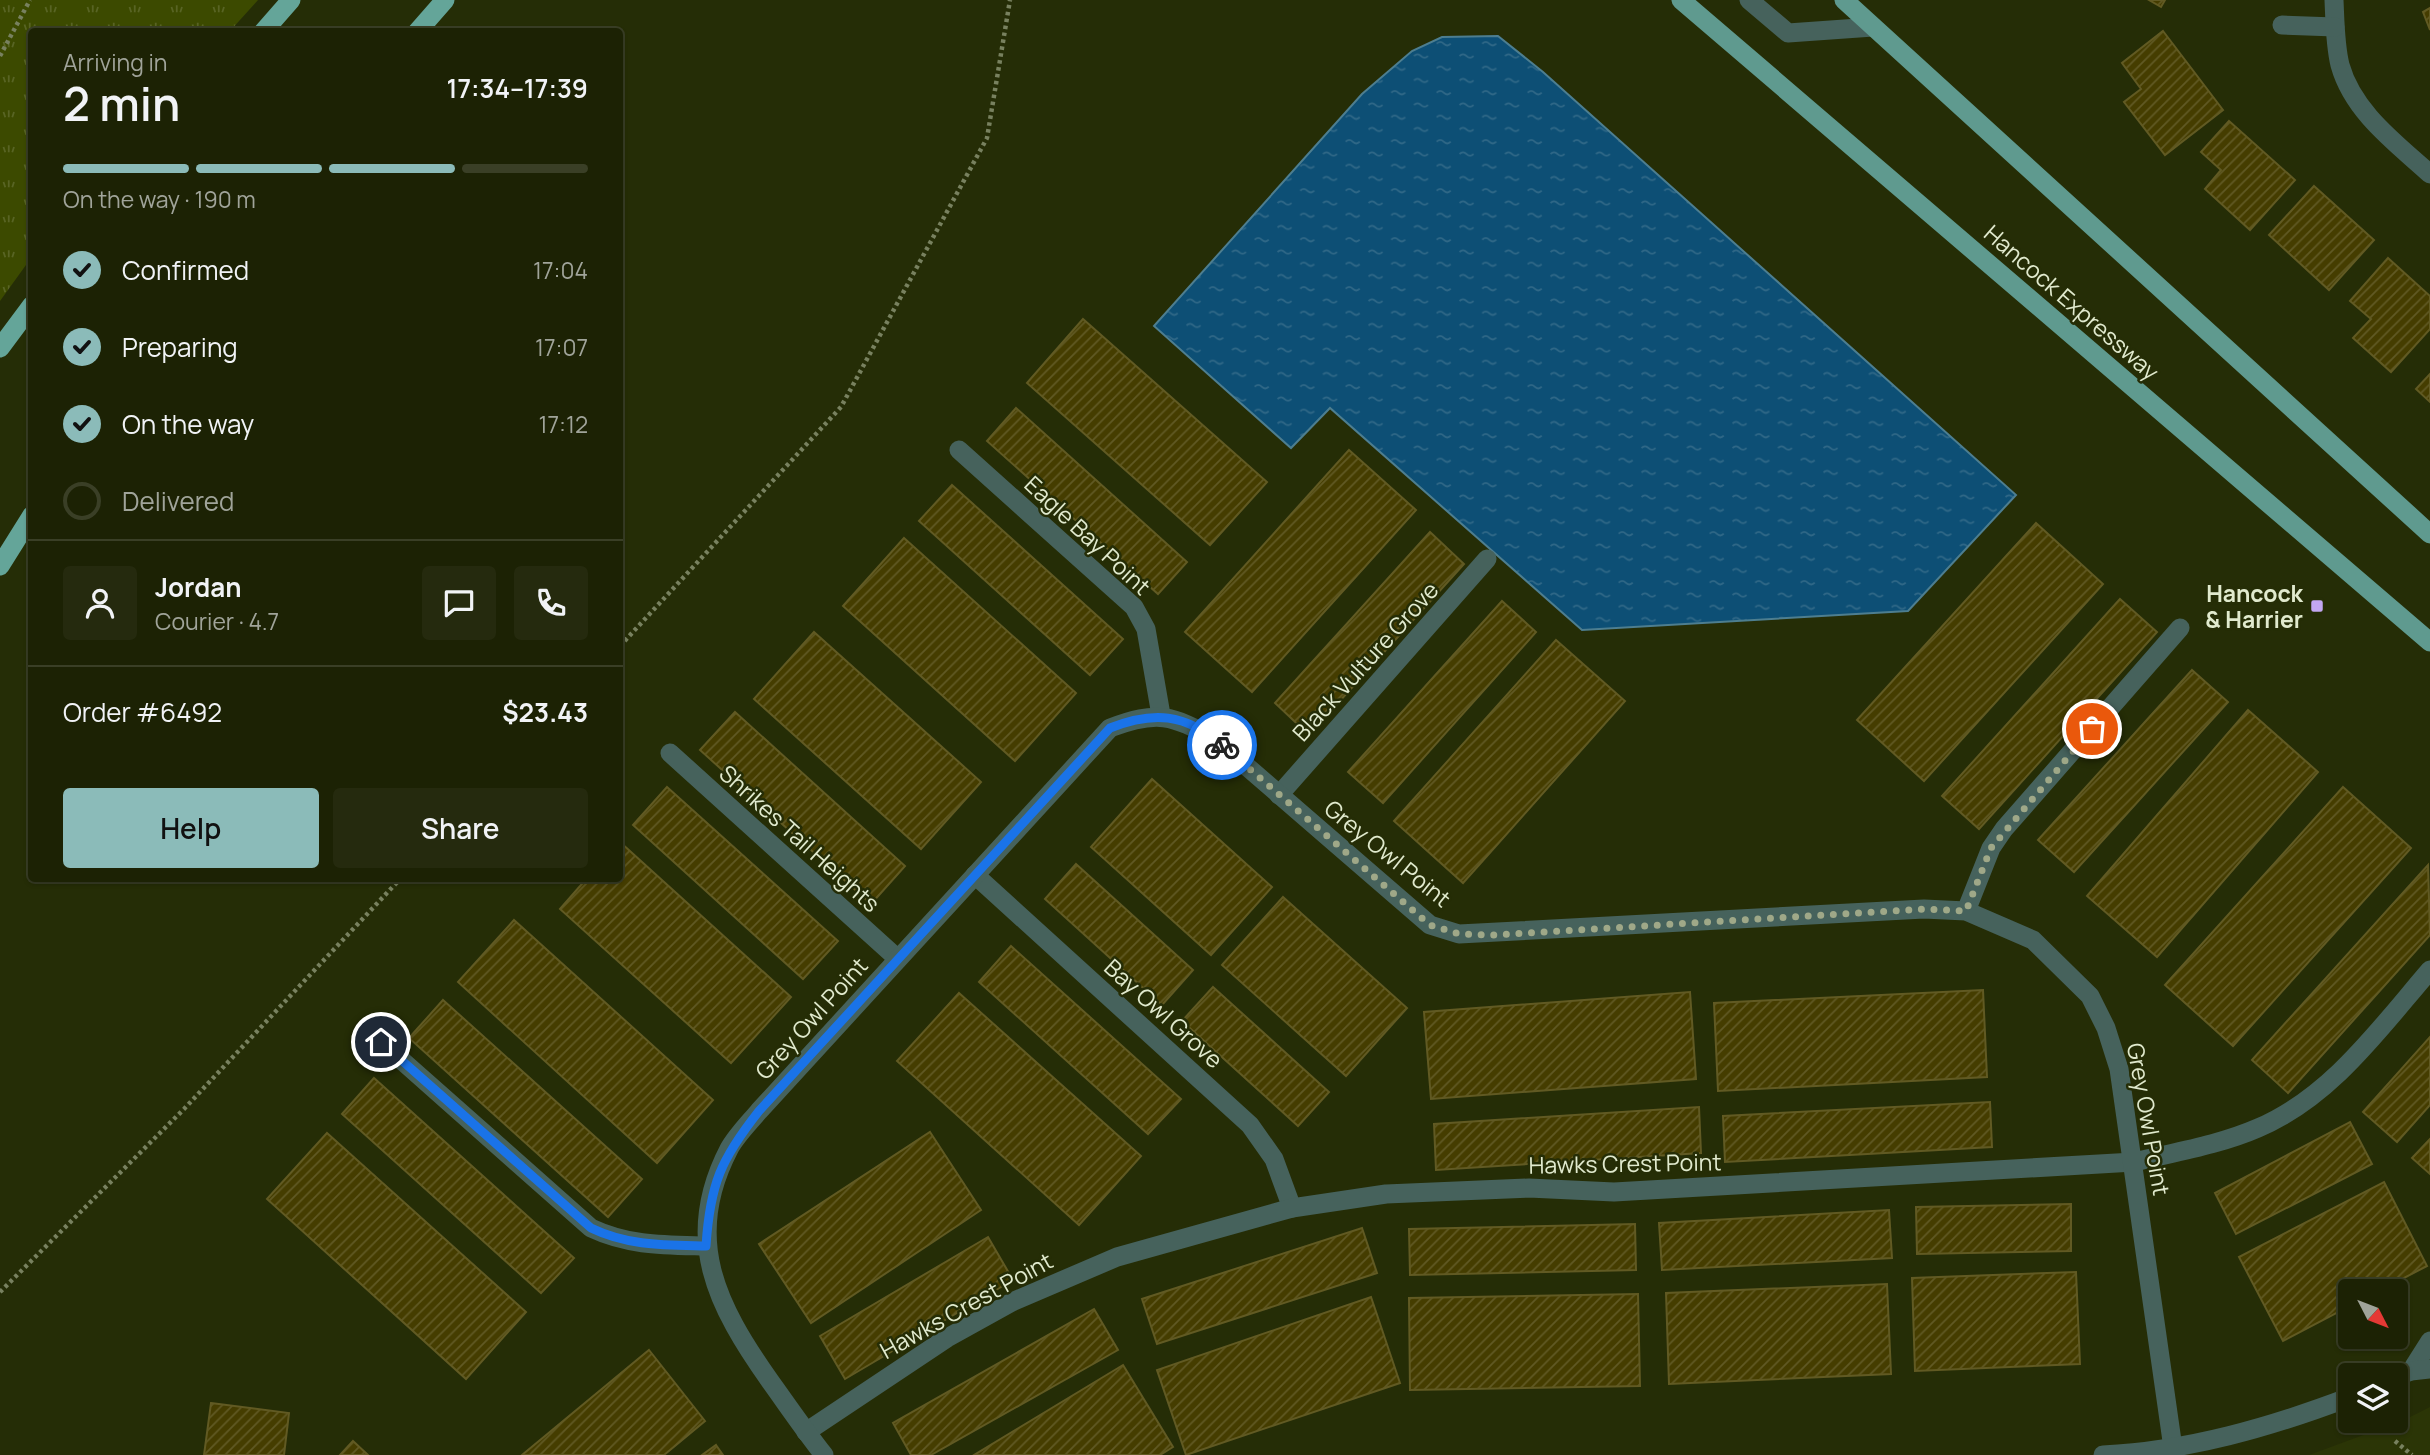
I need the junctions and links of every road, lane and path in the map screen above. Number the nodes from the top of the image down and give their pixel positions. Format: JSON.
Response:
{"nodes":[{"id":1,"x":30,"y":0,"type":"edge"},
{"id":2,"x":291,"y":0,"type":"edge"},
{"id":3,"x":445,"y":0,"type":"edge"},
{"id":4,"x":1010,"y":0,"type":"edge"},
{"id":5,"x":1681,"y":0,"type":"edge"},
{"id":6,"x":1749,"y":0,"type":"edge"},
{"id":7,"x":1844,"y":0,"type":"edge"},
{"id":8,"x":2334,"y":0,"type":"edge"},
{"id":9,"x":2282,"y":24,"type":"dead end"},
{"id":10,"x":1873,"y":27,"type":"junction"},
{"id":11,"x":2335,"y":27,"type":"junction"},
{"id":12,"x":266,"y":28,"type":"edge"},
{"id":13,"x":420,"y":28,"type":"edge"},
{"id":14,"x":0,"y":56,"type":"edge"},
{"id":15,"x":2430,"y":174,"type":"edge"},
{"id":16,"x":28,"y":310,"type":"edge"},
{"id":17,"x":0,"y":348,"type":"edge"},
{"id":18,"x":959,"y":450,"type":"dead end"},
{"id":19,"x":28,"y":521,"type":"edge"},
{"id":20,"x":2430,"y":534,"type":"edge"},
{"id":21,"x":1487,"y":559,"type":"dead end"},
{"id":22,"x":0,"y":566,"type":"edge"},
{"id":23,"x":2180,"y":628,"type":"dead end"},
{"id":24,"x":2430,"y":642,"type":"edge"},
{"id":25,"x":623,"y":643,"type":"edge"},
{"id":26,"x":1161,"y":715,"type":"junction"},
{"id":27,"x":670,"y":753,"type":"dead end"},
{"id":28,"x":1279,"y":794,"type":"junction"},
{"id":29,"x":975,"y":875,"type":"junction"},
{"id":30,"x":397,"y":882,"type":"edge"},
{"id":31,"x":1966,"y":911,"type":"junction"},
{"id":32,"x":898,"y":960,"type":"junction"},
{"id":33,"x":2430,"y":970,"type":"edge"},
{"id":34,"x":381,"y":1042,"type":"dead end"},
{"id":35,"x":2134,"y":1162,"type":"junction"},
{"id":36,"x":1293,"y":1208,"type":"junction"},
{"id":37,"x":706,"y":1246,"type":"junction"},
{"id":38,"x":0,"y":1292,"type":"edge"},
{"id":39,"x":2430,"y":1342,"type":"edge"},
{"id":40,"x":2412,"y":1373,"type":"edge"},
{"id":41,"x":2338,"y":1402,"type":"edge"},
{"id":42,"x":806,"y":1432,"type":"junction"},
{"id":43,"x":2395,"y":1441,"type":"dead end"},
{"id":44,"x":2174,"y":1451,"type":"edge"},
{"id":45,"x":820,"y":1454,"type":"edge"},
{"id":46,"x":2103,"y":1455,"type":"edge"},
{"id":47,"x":2412,"y":1455,"type":"edge"}],
"edges":[{"from":1,"to":14,"type":"path"},
{"from":2,"to":12,"type":"highway"},
{"from":3,"to":13,"type":"highway"},
{"from":4,"to":25,"type":"path"},
{"from":5,"to":24,"type":"main road","name":"Hancock Expressway"},
{"from":6,"to":10,"type":"street"},
{"from":7,"to":10,"type":"main road"},
{"from":8,"to":11,"type":"street"},
{"from":9,"to":11,"type":"street"},
{"from":10,"to":20,"type":"main road"},
{"from":11,"to":15,"type":"street"},
{"from":16,"to":17,"type":"highway"},
{"from":18,"to":26,"type":"street","name":"Eagle Bay Point"},
{"from":19,"to":22,"type":"highway"},
{"from":21,"to":28,"type":"street","name":"Black Vulture Grove"},
{"from":23,"to":31,"type":"street"},
{"from":26,"to":28,"type":"street","name":"Grey Owl Point"},
{"from":26,"to":29,"type":"street","name":"Grey Owl Point"},
{"from":27,"to":32,"type":"street","name":"Shrikes Tail Heights"},
{"from":28,"to":31,"type":"street","name":"Grey Owl Point"},
{"from":29,"to":32,"type":"street","name":"Grey Owl Point"},
{"from":29,"to":36,"type":"street","name":"Bay Owl Grove"},
{"from":30,"to":38,"type":"path"},
{"from":31,"to":35,"type":"street","name":"Grey Owl Point"},
{"from":32,"to":37,"type":"street","name":"Grey Owl Point"},
{"from":33,"to":35,"type":"street","name":"Hawks Crest Point"},
{"from":34,"to":37,"type":"street"},
{"from":35,"to":36,"type":"street","name":"Hawks Crest Point"},
{"from":35,"to":44,"type":"street","name":"Grey Owl Point"},
{"from":36,"to":42,"type":"street","name":"Hawks Crest Point"},
{"from":37,"to":42,"type":"street","name":"Grey Owl Point"},
{"from":39,"to":40,"type":"street"},
{"from":41,"to":44,"type":"street"},
{"from":42,"to":45,"type":"street","name":"Grey Owl Point"},
{"from":43,"to":47,"type":"path"},
{"from":44,"to":46,"type":"street"}]}
